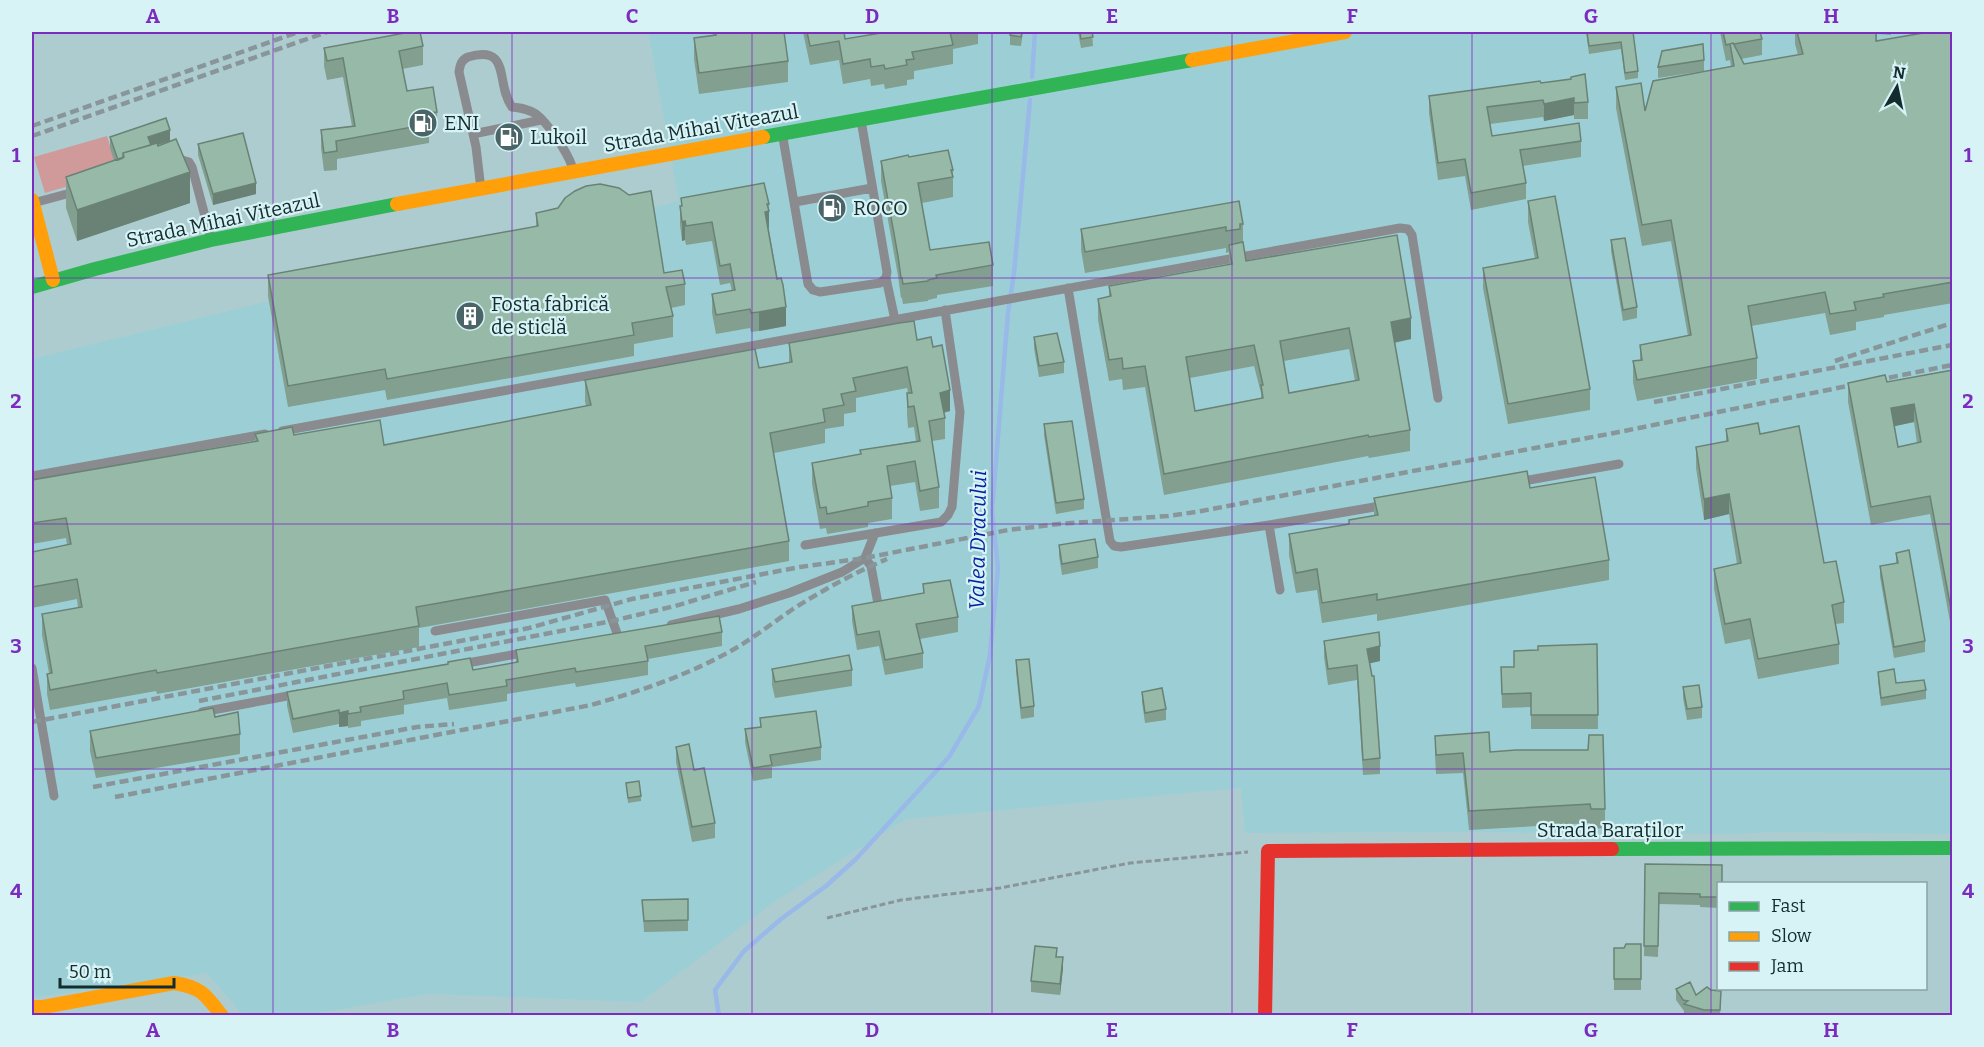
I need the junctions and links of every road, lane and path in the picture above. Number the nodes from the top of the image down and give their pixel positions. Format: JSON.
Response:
{"nodes":[{"id":1,"x":1345,"y":32,"type":"edge"},
{"id":2,"x":861,"y":119,"type":"junction"},
{"id":3,"x":541,"y":120,"type":"junction"},
{"id":4,"x":783,"y":133,"type":"junction"},
{"id":5,"x":473,"y":134,"type":"junction"},
{"id":6,"x":171,"y":164,"type":"edge"},
{"id":7,"x":574,"y":171,"type":"junction"},
{"id":8,"x":90,"y":187,"type":"edge"},
{"id":9,"x":481,"y":188,"type":"junction"},
{"id":10,"x":872,"y":188,"type":"junction"},
{"id":11,"x":32,"y":202,"type":"edge"},
{"id":12,"x":795,"y":202,"type":"junction"},
{"id":13,"x":211,"y":240,"type":"junction"},
{"id":14,"x":886,"y":278,"type":"junction"},
{"id":15,"x":53,"y":280,"type":"junction"},
{"id":16,"x":32,"y":287,"type":"edge"},
{"id":17,"x":1068,"y":288,"type":"junction"},
{"id":18,"x":945,"y":310,"type":"junction"},
{"id":19,"x":895,"y":320,"type":"junction"},
{"id":20,"x":1438,"y":398,"type":"dead end"},
{"id":21,"x":1619,"y":464,"type":"dead end"},
{"id":22,"x":32,"y":476,"type":"edge"},
{"id":23,"x":1514,"y":483,"type":"edge"},
{"id":24,"x":1397,"y":503,"type":"edge"},
{"id":25,"x":1269,"y":525,"type":"junction"},
{"id":26,"x":875,"y":533,"type":"junction"},
{"id":27,"x":805,"y":545,"type":"dead end"},
{"id":28,"x":865,"y":558,"type":"junction"},
{"id":29,"x":1280,"y":590,"type":"dead end"},
{"id":30,"x":879,"y":604,"type":"edge"},
{"id":31,"x":660,"y":628,"type":"edge"},
{"id":32,"x":435,"y":631,"type":"dead end"},
{"id":33,"x":628,"y":634,"type":"edge"},
{"id":34,"x":618,"y":636,"type":"junction"},
{"id":35,"x":606,"y":638,"type":"edge"},
{"id":36,"x":537,"y":651,"type":"edge"},
{"id":37,"x":455,"y":665,"type":"edge"},
{"id":38,"x":32,"y":668,"type":"edge"},
{"id":39,"x":305,"y":693,"type":"edge"},
{"id":40,"x":189,"y":714,"type":"edge"},
{"id":41,"x":54,"y":796,"type":"dead end"},
{"id":42,"x":1953,"y":848,"type":"edge"},
{"id":43,"x":1268,"y":851,"type":"junction"},
{"id":44,"x":827,"y":918,"type":"dead end"},
{"id":45,"x":32,"y":1007,"type":"edge"},
{"id":46,"x":222,"y":1016,"type":"edge"},
{"id":47,"x":1265,"y":1016,"type":"edge"}],
"edges":[{"from":1,"to":2,"type":"main road","name":"Strada Mihai Viteazul"},
{"from":2,"to":4,"type":"main road","name":"Strada Mihai Viteazul"},
{"from":2,"to":10,"type":"lane"},
{"from":3,"to":5,"type":"lane"},
{"from":3,"to":5,"type":"lane"},
{"from":3,"to":7,"type":"lane"},
{"from":4,"to":7,"type":"main road","name":"Strada Mihai Viteazul"},
{"from":4,"to":12,"type":"lane"},
{"from":5,"to":9,"type":"lane"},
{"from":6,"to":13,"type":"lane"},
{"from":7,"to":9,"type":"main road","name":"Strada Mihai Viteazul"},
{"from":8,"to":11,"type":"lane"},
{"from":9,"to":13,"type":"main road","name":"Strada Mihai Viteazul"},
{"from":10,"to":12,"type":"lane"},
{"from":10,"to":14,"type":"lane"},
{"from":11,"to":15,"type":"main road"},
{"from":12,"to":14,"type":"lane"},
{"from":13,"to":15,"type":"main road","name":"Strada Mihai Viteazul"},
{"from":14,"to":19,"type":"lane"},
{"from":15,"to":16,"type":"main road","name":"Strada Mihai Viteazul"},
{"from":17,"to":18,"type":"lane"},
{"from":17,"to":20,"type":"lane"},
{"from":17,"to":25,"type":"lane"},
{"from":18,"to":19,"type":"lane"},
{"from":18,"to":26,"type":"lane"},
{"from":19,"to":22,"type":"lane"},
{"from":21,"to":23,"type":"lane"},
{"from":24,"to":25,"type":"lane"},
{"from":25,"to":29,"type":"lane"},
{"from":26,"to":27,"type":"lane"},
{"from":26,"to":28,"type":"lane"},
{"from":28,"to":30,"type":"lane"},
{"from":28,"to":31,"type":"lane"},
{"from":32,"to":34,"type":"lane"},
{"from":33,"to":34,"type":"lane"},
{"from":34,"to":35,"type":"lane"},
{"from":36,"to":37,"type":"lane"},
{"from":38,"to":41,"type":"lane"},
{"from":39,"to":40,"type":"lane"},
{"from":42,"to":43,"type":"main road","name":"Strada Baraților"},
{"from":43,"to":44,"type":"path"},
{"from":43,"to":47,"type":"main road"},
{"from":45,"to":46,"type":"main road"}]}
